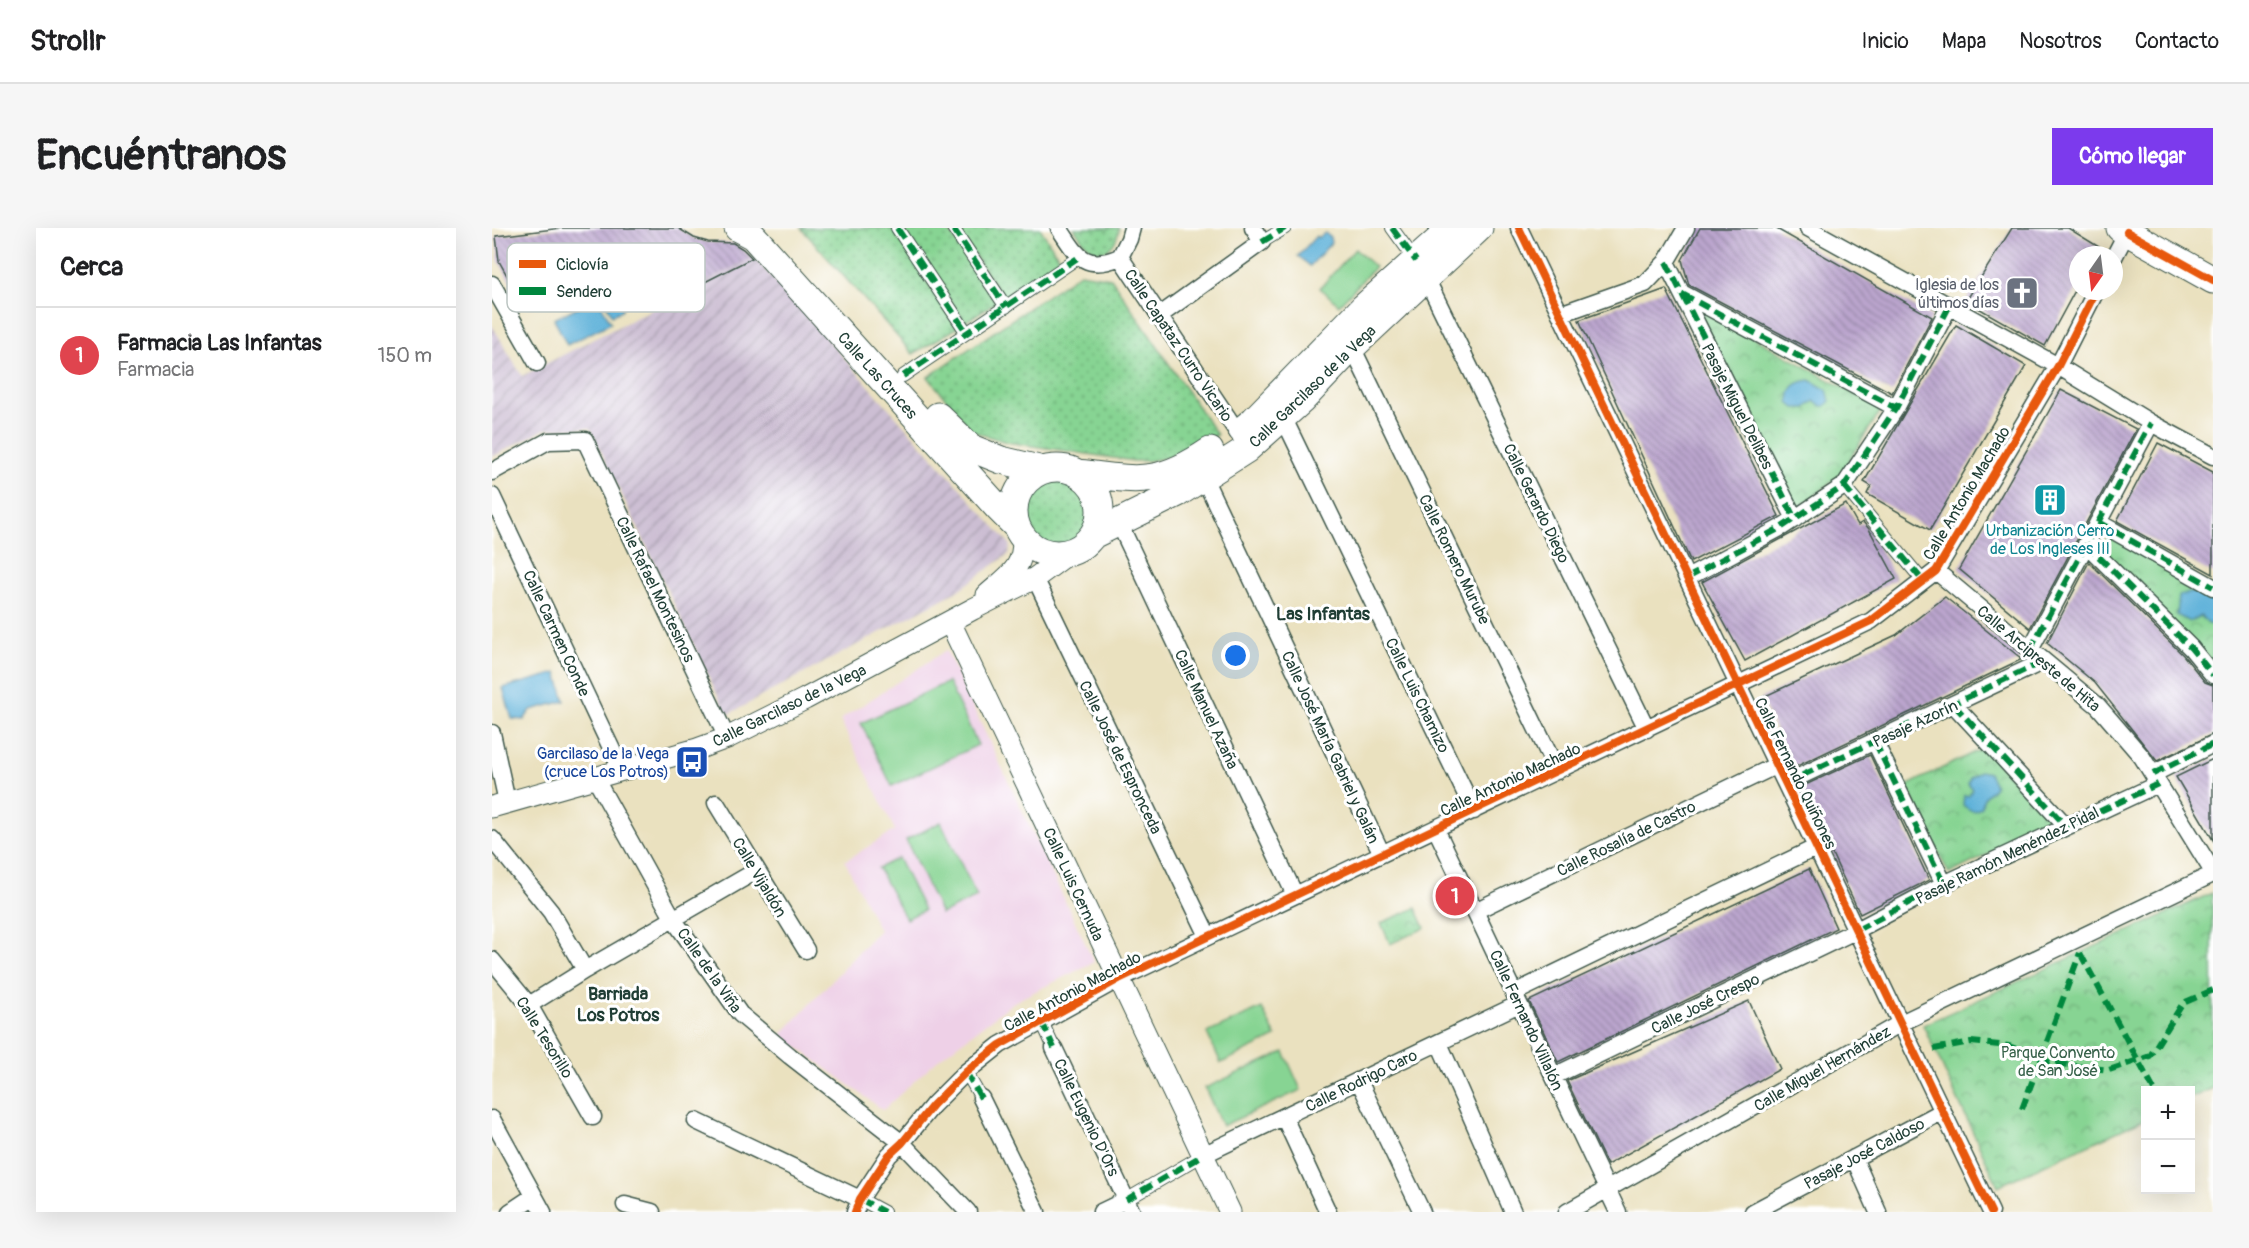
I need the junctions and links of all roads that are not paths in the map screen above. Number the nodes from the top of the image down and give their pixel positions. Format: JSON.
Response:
{"nodes":[{"id":1,"x":738,"y":228,"type":"edge"},
{"id":2,"x":770,"y":228,"type":"edge"},
{"id":3,"x":897,"y":228,"type":"edge"},
{"id":4,"x":953,"y":228,"type":"edge"},
{"id":5,"x":1059,"y":228,"type":"edge"},
{"id":6,"x":1132,"y":228,"type":"edge"},
{"id":7,"x":1286,"y":228,"type":"edge"},
{"id":8,"x":1392,"y":228,"type":"edge"},
{"id":9,"x":1453,"y":228,"type":"edge"},
{"id":10,"x":1479,"y":228,"type":"edge"},
{"id":11,"x":1519,"y":228,"type":"edge"},
{"id":12,"x":1686,"y":228,"type":"edge"},
{"id":13,"x":1808,"y":228,"type":"edge"},
{"id":14,"x":2133,"y":229,"type":"edge"},
{"id":15,"x":1258,"y":235,"type":"edge"},
{"id":16,"x":2121,"y":246,"type":"edge"},
{"id":17,"x":1079,"y":257,"type":"junction"},
{"id":18,"x":1120,"y":257,"type":"junction"},
{"id":19,"x":1666,"y":262,"type":"junction"},
{"id":20,"x":2213,"y":263,"type":"edge"},
{"id":21,"x":1421,"y":270,"type":"junction"},
{"id":22,"x":2213,"y":280,"type":"edge"},
{"id":23,"x":492,"y":284,"type":"edge"},
{"id":24,"x":1682,"y":294,"type":"junction"},
{"id":25,"x":2091,"y":300,"type":"edge"},
{"id":26,"x":1950,"y":305,"type":"junction"},
{"id":27,"x":1006,"y":307,"type":"junction"},
{"id":28,"x":507,"y":310,"type":"edge"},
{"id":29,"x":508,"y":312,"type":"edge"},
{"id":30,"x":1560,"y":314,"type":"junction"},
{"id":31,"x":1159,"y":316,"type":"junction"},
{"id":32,"x":968,"y":333,"type":"junction"},
{"id":33,"x":1352,"y":347,"type":"junction"},
{"id":34,"x":537,"y":363,"type":"dead end"},
{"id":35,"x":2058,"y":366,"type":"junction"},
{"id":36,"x":903,"y":376,"type":"junction"},
{"id":37,"x":1896,"y":408,"type":"junction"},
{"id":38,"x":1283,"y":417,"type":"junction"},
{"id":39,"x":2151,"y":423,"type":"junction"},
{"id":40,"x":1238,"y":433,"type":"junction"},
{"id":41,"x":2213,"y":456,"type":"edge"},
{"id":42,"x":1043,"y":470,"type":"junction"},
{"id":43,"x":492,"y":472,"type":"edge"},
{"id":44,"x":1077,"y":472,"type":"junction"},
{"id":45,"x":1203,"y":476,"type":"junction"},
{"id":46,"x":1844,"y":486,"type":"junction"},
{"id":47,"x":492,"y":496,"type":"edge"},
{"id":48,"x":1795,"y":519,"type":"junction"},
{"id":49,"x":2098,"y":522,"type":"junction"},
{"id":50,"x":1119,"y":523,"type":"junction"},
{"id":51,"x":1019,"y":532,"type":"junction"},
{"id":52,"x":1094,"y":535,"type":"junction"},
{"id":53,"x":2086,"y":544,"type":"junction"},
{"id":54,"x":1069,"y":553,"type":"junction"},
{"id":55,"x":1930,"y":576,"type":"junction"},
{"id":56,"x":1035,"y":578,"type":"junction"},
{"id":57,"x":1687,"y":578,"type":"junction"},
{"id":58,"x":2213,"y":587,"type":"edge"},
{"id":59,"x":973,"y":609,"type":"junction"},
{"id":60,"x":950,"y":622,"type":"junction"},
{"id":61,"x":2030,"y":650,"type":"junction"},
{"id":62,"x":2044,"y":661,"type":"junction"},
{"id":63,"x":2213,"y":675,"type":"edge"},
{"id":64,"x":1739,"y":685,"type":"junction"},
{"id":65,"x":1954,"y":705,"type":"junction"},
{"id":66,"x":1647,"y":729,"type":"junction"},
{"id":67,"x":492,"y":733,"type":"edge"},
{"id":68,"x":727,"y":738,"type":"junction"},
{"id":69,"x":1875,"y":742,"type":"junction"},
{"id":70,"x":2213,"y":744,"type":"edge"},
{"id":71,"x":1777,"y":765,"type":"junction"},
{"id":72,"x":622,"y":771,"type":"junction"},
{"id":73,"x":1557,"y":771,"type":"junction"},
{"id":74,"x":595,"y":778,"type":"junction"},
{"id":75,"x":2156,"y":779,"type":"junction"},
{"id":76,"x":1786,"y":783,"type":"junction"},
{"id":77,"x":716,"y":803,"type":"dead end"},
{"id":78,"x":500,"y":805,"type":"edge"},
{"id":79,"x":1474,"y":811,"type":"junction"},
{"id":80,"x":2066,"y":826,"type":"junction"},
{"id":81,"x":1436,"y":829,"type":"junction"},
{"id":82,"x":492,"y":839,"type":"edge"},
{"id":83,"x":1817,"y":848,"type":"junction"},
{"id":84,"x":1382,"y":854,"type":"junction"},
{"id":85,"x":756,"y":871,"type":"junction"},
{"id":86,"x":2213,"y":873,"type":"edge"},
{"id":87,"x":1944,"y":884,"type":"junction"},
{"id":88,"x":1295,"y":896,"type":"junction"},
{"id":89,"x":1475,"y":911,"type":"junction"},
{"id":90,"x":674,"y":920,"type":"junction"},
{"id":91,"x":1857,"y":930,"type":"junction"},
{"id":92,"x":1208,"y":936,"type":"junction"},
{"id":93,"x":806,"y":950,"type":"dead end"},
{"id":94,"x":492,"y":960,"type":"edge"},
{"id":95,"x":585,"y":969,"type":"junction"},
{"id":96,"x":1119,"y":979,"type":"junction"},
{"id":97,"x":1517,"y":999,"type":"junction"},
{"id":98,"x":529,"y":1005,"type":"junction"},
{"id":99,"x":1041,"y":1022,"type":"junction"},
{"id":100,"x":1901,"y":1023,"type":"junction"},
{"id":101,"x":1439,"y":1042,"type":"junction"},
{"id":102,"x":1054,"y":1048,"type":"joint"},
{"id":103,"x":966,"y":1072,"type":"junction"},
{"id":104,"x":1554,"y":1076,"type":"junction"},
{"id":105,"x":1359,"y":1080,"type":"junction"},
{"id":106,"x":981,"y":1098,"type":"joint"},
{"id":107,"x":1943,"y":1111,"type":"junction"},
{"id":108,"x":593,"y":1117,"type":"dead end"},
{"id":109,"x":1284,"y":1117,"type":"junction"},
{"id":110,"x":492,"y":1119,"type":"edge"},
{"id":111,"x":696,"y":1121,"type":"dead end"},
{"id":112,"x":496,"y":1137,"type":"edge"},
{"id":113,"x":902,"y":1143,"type":"junction"},
{"id":114,"x":1203,"y":1155,"type":"junction"},
{"id":115,"x":1854,"y":1158,"type":"junction"},
{"id":116,"x":1608,"y":1190,"type":"junction"},
{"id":117,"x":534,"y":1196,"type":"junction"},
{"id":118,"x":625,"y":1205,"type":"dead end"},
{"id":119,"x":858,"y":1206,"type":"edge"},
{"id":120,"x":1129,"y":1206,"type":"edge"},
{"id":121,"x":510,"y":1212,"type":"edge"},
{"id":122,"x":543,"y":1212,"type":"edge"},
{"id":123,"x":652,"y":1212,"type":"edge"},
{"id":124,"x":884,"y":1212,"type":"edge"},
{"id":125,"x":968,"y":1212,"type":"edge"},
{"id":126,"x":1037,"y":1212,"type":"edge"},
{"id":127,"x":1101,"y":1212,"type":"edge"},
{"id":128,"x":1230,"y":1212,"type":"edge"},
{"id":129,"x":1328,"y":1212,"type":"edge"},
{"id":130,"x":1422,"y":1212,"type":"edge"},
{"id":131,"x":1513,"y":1212,"type":"edge"},
{"id":132,"x":1567,"y":1212,"type":"edge"},
{"id":133,"x":1618,"y":1212,"type":"edge"},
{"id":134,"x":1753,"y":1212,"type":"edge"},
{"id":135,"x":1878,"y":1212,"type":"edge"},
{"id":136,"x":1991,"y":1212,"type":"edge"}],
"edges":[{"from":1,"to":51,"type":"main road","name":"Calle Las Cruces"},
{"from":2,"to":36,"type":"main road","name":"Calle Las Cruces"},
{"from":3,"to":32,"type":"street"},
{"from":4,"to":27,"type":"street"},
{"from":5,"to":17,"type":"street"},
{"from":6,"to":18,"type":"street"},
{"from":7,"to":15,"type":"street"},
{"from":8,"to":21,"type":"street"},
{"from":9,"to":21,"type":"main road","name":"Calle Garcilaso de la Vega"},
{"from":10,"to":21,"type":"main road","name":"Calle Garcilaso de la Vega"},
{"from":11,"to":30,"type":"street","name":"Calle Fernando Quiñones"},
{"from":12,"to":19,"type":"street"},
{"from":13,"to":26,"type":"street"},
{"from":14,"to":16,"type":"street"},
{"from":14,"to":20,"type":"main road"},
{"from":14,"to":22,"type":"main road"},
{"from":15,"to":31,"type":"street"},
{"from":17,"to":18,"type":"street"},
{"from":17,"to":27,"type":"street"},
{"from":18,"to":31,"type":"street","name":"Calle Capataz Curro Vicario"},
{"from":19,"to":24,"type":"street","name":"Pasaje Miguel Delibes"},
{"from":19,"to":30,"type":"street"},
{"from":21,"to":33,"type":"main road","name":"Calle Garcilaso de la Vega"},
{"from":21,"to":40,"type":"main road","name":"Calle Garcilaso de la Vega"},
{"from":21,"to":66,"type":"street","name":"Calle Gerardo Diego"},
{"from":23,"to":28,"type":"street"},
{"from":24,"to":37,"type":"street"},
{"from":24,"to":48,"type":"street","name":"Pasaje Miguel Delibes"},
{"from":25,"to":35,"type":"street","name":"Calle Antonio Machado"},
{"from":26,"to":35,"type":"street"},
{"from":26,"to":37,"type":"street"},
{"from":27,"to":32,"type":"street"},
{"from":29,"to":34,"type":"street"},
{"from":30,"to":57,"type":"street","name":"Calle Fernando Quiñones"},
{"from":31,"to":40,"type":"street","name":"Calle Capataz Curro Vicario"},
{"from":32,"to":36,"type":"street"},
{"from":33,"to":38,"type":"main road","name":"Calle Garcilaso de la Vega"},
{"from":33,"to":73,"type":"street","name":"Calle Romero Murube"},
{"from":35,"to":39,"type":"street"},
{"from":35,"to":55,"type":"street","name":"Calle Antonio Machado"},
{"from":36,"to":42,"type":"main road","name":"Calle Las Cruces"},
{"from":37,"to":46,"type":"street"},
{"from":38,"to":45,"type":"main road","name":"Calle Garcilaso de la Vega"},
{"from":38,"to":79,"type":"street","name":"Calle Luis Chamizo"},
{"from":39,"to":41,"type":"street"},
{"from":39,"to":49,"type":"street"},
{"from":40,"to":44,"type":"main road","name":"Calle Garcilaso de la Vega"},
{"from":42,"to":44,"type":"main road"},
{"from":42,"to":51,"type":"main road"},
{"from":43,"to":68,"type":"street","name":"Calle Rafael Montesinos"},
{"from":44,"to":52,"type":"main road"},
{"from":45,"to":50,"type":"main road","name":"Calle Garcilaso de la Vega"},
{"from":45,"to":84,"type":"street","name":"Calle José María Gabriel y Galán"},
{"from":46,"to":48,"type":"street"},
{"from":46,"to":55,"type":"street"},
{"from":47,"to":72,"type":"street","name":"Calle Carmen Conde"},
{"from":48,"to":57,"type":"street"},
{"from":49,"to":53,"type":"street"},
{"from":49,"to":58,"type":"street"},
{"from":50,"to":52,"type":"main road","name":"Calle Garcilaso de la Vega"},
{"from":50,"to":88,"type":"street","name":"Calle Manuel Azaña"},
{"from":51,"to":54,"type":"main road"},
{"from":51,"to":59,"type":"street","name":"Calle Garcilaso de la Vega"},
{"from":52,"to":54,"type":"main road"},
{"from":53,"to":61,"type":"street"},
{"from":53,"to":63,"type":"street"},
{"from":54,"to":56,"type":"street","name":"Calle Garcilaso de la Vega"},
{"from":55,"to":61,"type":"street","name":"Calle Arcipreste de Hita"},
{"from":55,"to":64,"type":"street","name":"Calle Antonio Machado"},
{"from":56,"to":59,"type":"street","name":"Calle Garcilaso de la Vega"},
{"from":56,"to":92,"type":"street","name":"Calle José de Espronceda"},
{"from":57,"to":64,"type":"street","name":"Calle Fernando Quiñones"},
{"from":59,"to":60,"type":"street","name":"Calle Garcilaso de la Vega"},
{"from":60,"to":68,"type":"street","name":"Calle Garcilaso de la Vega"},
{"from":60,"to":96,"type":"street","name":"Calle Luis Cernuda"},
{"from":61,"to":62,"type":"street","name":"Calle Arcipreste de Hita"},
{"from":62,"to":65,"type":"street","name":"Pasaje Azorín"},
{"from":62,"to":75,"type":"street","name":"Calle Arcipreste de Hita"},
{"from":64,"to":66,"type":"street","name":"Calle Antonio Machado"},
{"from":64,"to":71,"type":"street","name":"Calle Fernando Quiñones"},
{"from":65,"to":69,"type":"street","name":"Pasaje Azorín"},
{"from":65,"to":80,"type":"street"},
{"from":66,"to":73,"type":"street","name":"Calle Antonio Machado"},
{"from":67,"to":78,"type":"street"},
{"from":68,"to":72,"type":"street","name":"Calle Garcilaso de la Vega"},
{"from":69,"to":76,"type":"street","name":"Pasaje Azorín"},
{"from":69,"to":87,"type":"street"},
{"from":70,"to":75,"type":"street","name":"Pasaje Ramón Menéndez Pidal"},
{"from":71,"to":76,"type":"street","name":"Calle Fernando Quiñones"},
{"from":71,"to":89,"type":"street","name":"Calle Rosalía de Castro"},
{"from":72,"to":74,"type":"street","name":"Calle Garcilaso de la Vega"},
{"from":73,"to":79,"type":"street","name":"Calle Antonio Machado"},
{"from":74,"to":78,"type":"street","name":"Calle Garcilaso de la Vega"},
{"from":74,"to":90,"type":"street","name":"Calle de la Viña"},
{"from":75,"to":80,"type":"street","name":"Pasaje Ramón Menéndez Pidal"},
{"from":75,"to":86,"type":"street","name":"Calle Arcipreste de Hita"},
{"from":76,"to":83,"type":"street","name":"Calle Fernando Quiñones"},
{"from":77,"to":85,"type":"street","name":"Calle Vijaldón"},
{"from":79,"to":81,"type":"street","name":"Calle Antonio Machado"},
{"from":80,"to":87,"type":"street","name":"Pasaje Ramón Menéndez Pidal"},
{"from":81,"to":84,"type":"street","name":"Calle Antonio Machado"},
{"from":81,"to":89,"type":"street","name":"Calle Fernando Villalón"},
{"from":82,"to":95,"type":"street"},
{"from":83,"to":91,"type":"street","name":"Calle Fernando Quiñones"},
{"from":83,"to":97,"type":"street","name":"Calle Rodrigo Caro"},
{"from":84,"to":88,"type":"street","name":"Calle Antonio Machado"},
{"from":85,"to":90,"type":"street"},
{"from":85,"to":93,"type":"street","name":"Calle Vijaldón"},
{"from":86,"to":100,"type":"street","name":"Calle Miguel Hernández"},
{"from":87,"to":91,"type":"street","name":"Pasaje Ramón Menéndez Pidal"},
{"from":88,"to":92,"type":"street","name":"Calle Antonio Machado"},
{"from":89,"to":97,"type":"street","name":"Calle Fernando Villalón"},
{"from":90,"to":95,"type":"street"},
{"from":90,"to":113,"type":"street","name":"Calle de la Viña"},
{"from":91,"to":100,"type":"street","name":"Calle Fernando Quiñones"},
{"from":91,"to":104,"type":"street","name":"Calle José Crespo"},
{"from":92,"to":96,"type":"street","name":"Calle Antonio Machado"},
{"from":94,"to":98,"type":"street","name":"Calle Tesorillo"},
{"from":95,"to":98,"type":"street"},
{"from":96,"to":99,"type":"street","name":"Calle Antonio Machado"},
{"from":96,"to":114,"type":"street","name":"Calle Luis Cernuda"},
{"from":97,"to":101,"type":"street","name":"Calle Rodrigo Caro"},
{"from":97,"to":104,"type":"street","name":"Calle Fernando Villalón"},
{"from":98,"to":108,"type":"street","name":"Calle Tesorillo"},
{"from":99,"to":102,"type":"street","name":"Calle Eugenio D'Ors"},
{"from":99,"to":103,"type":"street","name":"Calle Antonio Machado"},
{"from":100,"to":107,"type":"street","name":"Calle Fernando Quiñones"},
{"from":100,"to":116,"type":"street","name":"Calle Miguel Hernández"},
{"from":101,"to":105,"type":"street","name":"Calle Rodrigo Caro"},
{"from":101,"to":131,"type":"street"},
{"from":102,"to":120,"type":"street","name":"Calle Eugenio D'Ors"},
{"from":103,"to":106,"type":"street"},
{"from":103,"to":113,"type":"street","name":"Calle Antonio Machado"},
{"from":104,"to":116,"type":"street","name":"Calle Fernando Villalón"},
{"from":105,"to":109,"type":"street","name":"Calle Rodrigo Caro"},
{"from":105,"to":130,"type":"street"},
{"from":106,"to":126,"type":"street"},
{"from":107,"to":115,"type":"street","name":"Pasaje José Caldoso"},
{"from":107,"to":136,"type":"street","name":"Calle Fernando Quiñones"},
{"from":109,"to":114,"type":"street","name":"Calle Rodrigo Caro"},
{"from":109,"to":129,"type":"street"},
{"from":110,"to":112,"type":"street"},
{"from":111,"to":119,"type":"street"},
{"from":112,"to":117,"type":"street"},
{"from":113,"to":119,"type":"street","name":"Calle Antonio Machado"},
{"from":113,"to":125,"type":"street","name":"Calle de la Viña"},
{"from":114,"to":120,"type":"street"},
{"from":114,"to":128,"type":"street","name":"Calle Luis Cernuda"},
{"from":115,"to":134,"type":"street","name":"Pasaje José Caldoso"},
{"from":115,"to":135,"type":"street"},
{"from":116,"to":132,"type":"street","name":"Calle Miguel Hernández"},
{"from":116,"to":133,"type":"street","name":"Calle Fernando Villalón"},
{"from":117,"to":121,"type":"street"},
{"from":117,"to":122,"type":"street"},
{"from":118,"to":123,"type":"street"},
{"from":119,"to":124,"type":"street"},
{"from":120,"to":127,"type":"street"}]}
